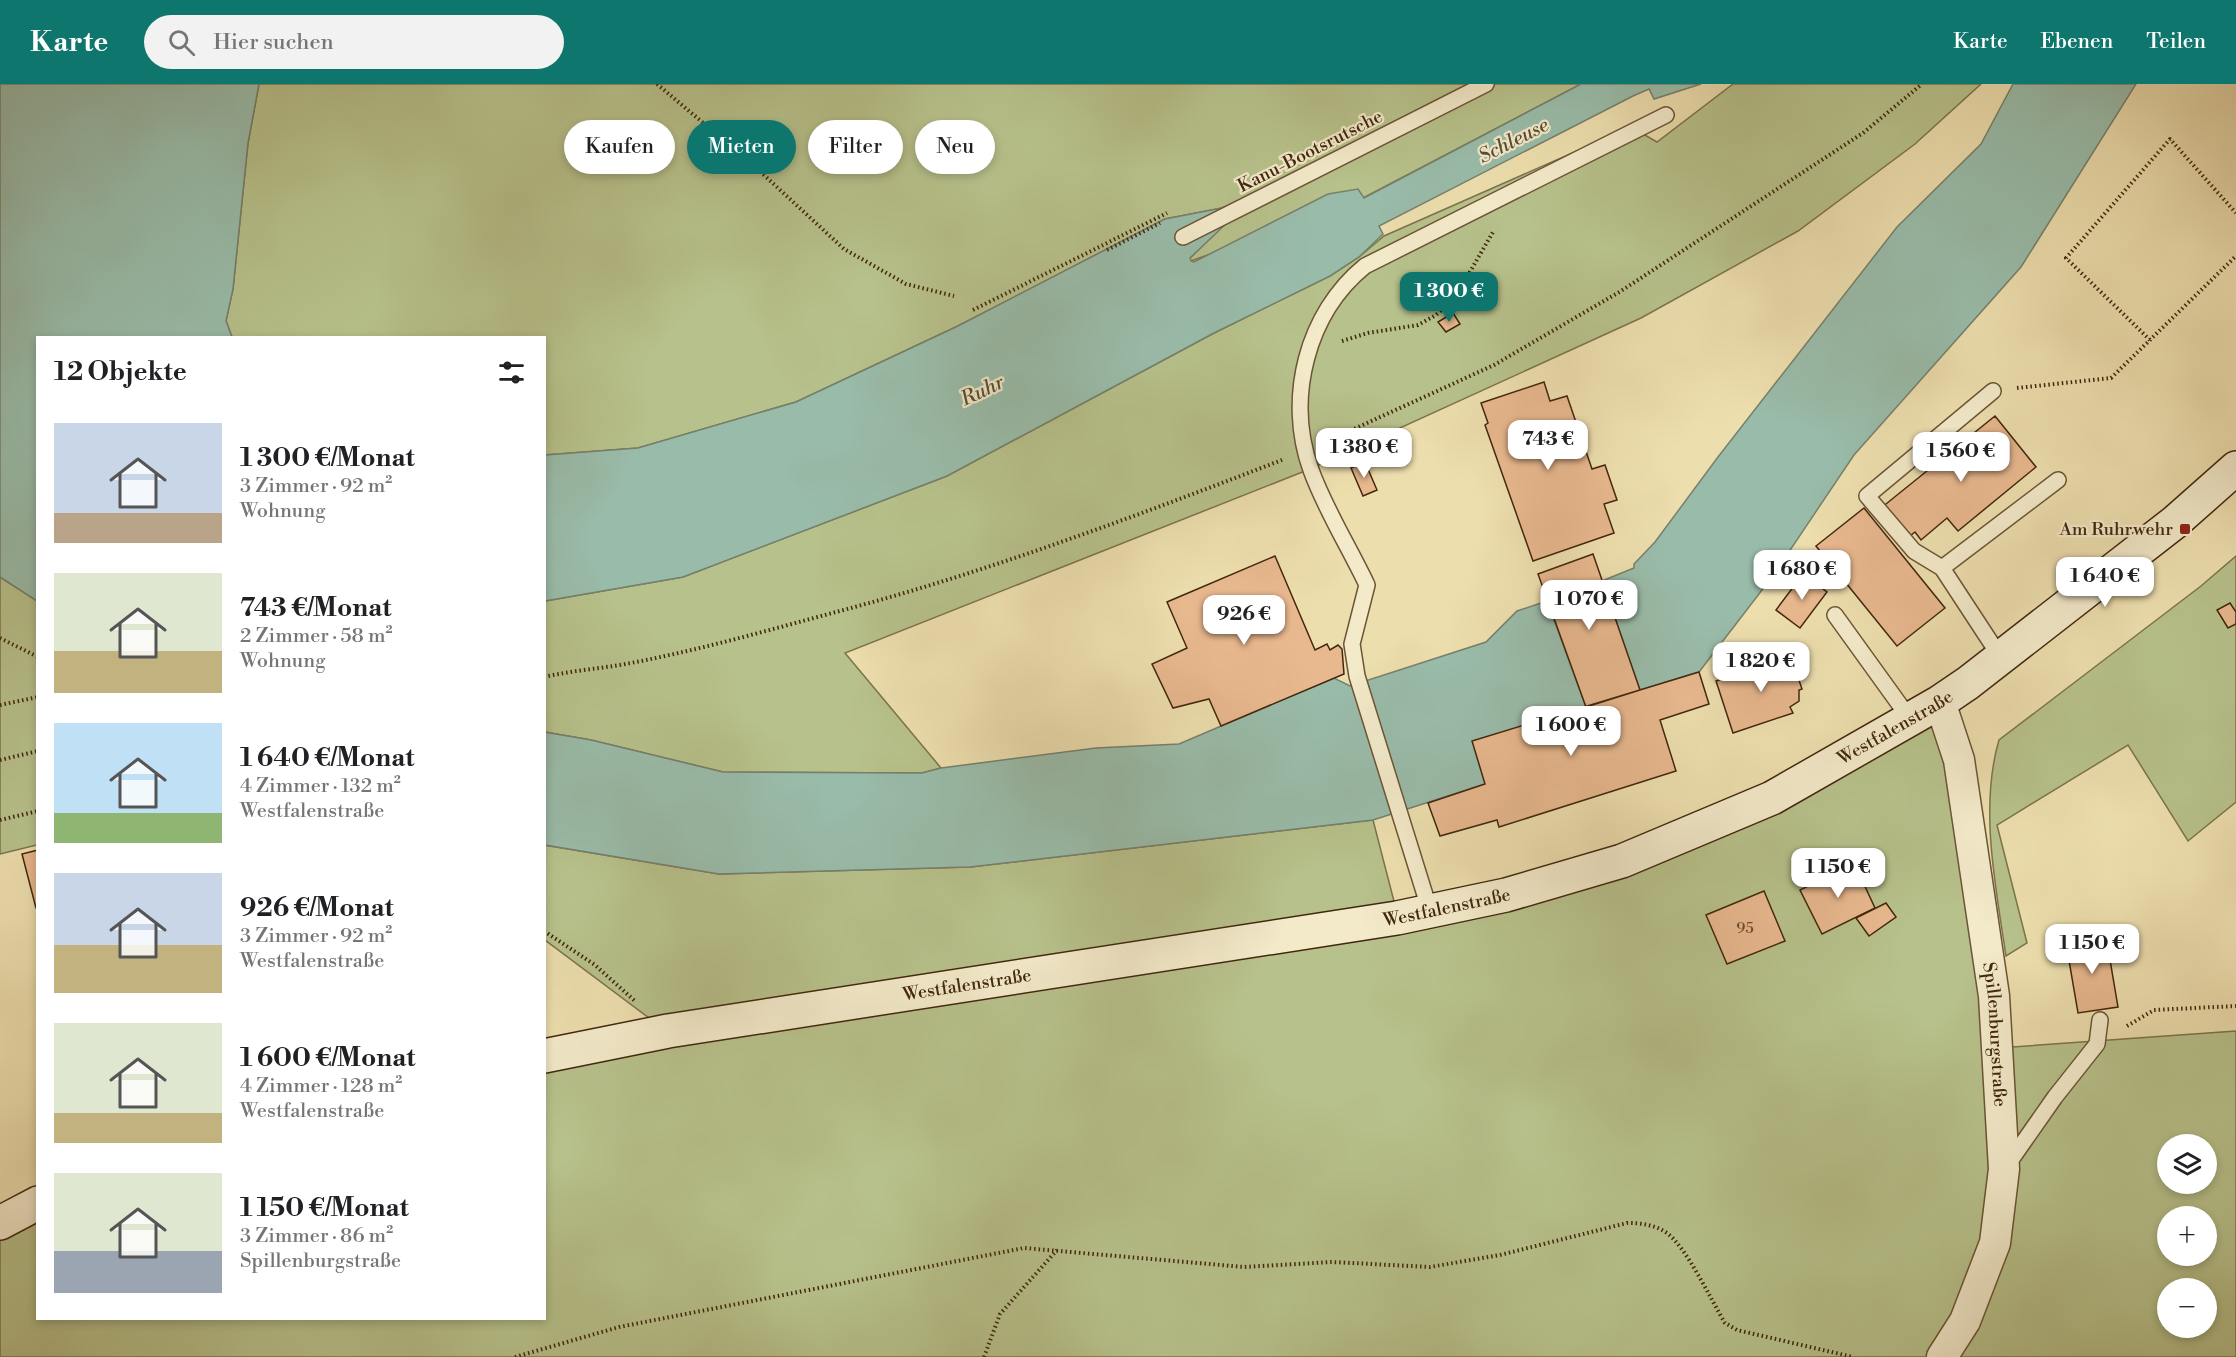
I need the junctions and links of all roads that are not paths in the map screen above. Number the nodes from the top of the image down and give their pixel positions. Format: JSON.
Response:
{"nodes":[{"id":1,"x":1486,"y":84,"type":"edge"},
{"id":2,"x":1666,"y":115,"type":"dead end"},
{"id":3,"x":1183,"y":237,"type":"dead end"},
{"id":4,"x":1993,"y":391,"type":"road end"},
{"id":5,"x":2236,"y":468,"type":"edge"},
{"id":6,"x":2058,"y":480,"type":"dead end"},
{"id":7,"x":1942,"y":568,"type":"junction"},
{"id":8,"x":1835,"y":615,"type":"dead end"},
{"id":9,"x":2001,"y":658,"type":"junction"},
{"id":10,"x":1940,"y":702,"type":"junction"},
{"id":11,"x":1910,"y":719,"type":"junction"},
{"id":12,"x":1430,"y":911,"type":"junction"},
{"id":13,"x":2100,"y":1020,"type":"dead end"},
{"id":14,"x":546,"y":1056,"type":"edge"},
{"id":15,"x":2004,"y":1169,"type":"junction"},
{"id":16,"x":36,"y":1204,"type":"edge"},
{"id":17,"x":0,"y":1223,"type":"edge"},
{"id":18,"x":1942,"y":1357,"type":"edge"}],
"edges":[{"from":1,"to":3,"type":"lane","name":"Kanu-Bootsrutsche"},
{"from":2,"to":12,"type":"lane"},
{"from":4,"to":7,"type":"lane"},
{"from":5,"to":9,"type":"main road","name":"Westfalenstraße"},
{"from":6,"to":7,"type":"lane"},
{"from":7,"to":9,"type":"lane"},
{"from":8,"to":11,"type":"lane"},
{"from":9,"to":10,"type":"main road","name":"Westfalenstraße"},
{"from":10,"to":11,"type":"main road","name":"Westfalenstraße"},
{"from":10,"to":15,"type":"street","name":"Spillenburgstraße"},
{"from":11,"to":12,"type":"main road","name":"Westfalenstraße"},
{"from":12,"to":14,"type":"main road","name":"Westfalenstraße"},
{"from":13,"to":15,"type":"lane"},
{"from":15,"to":18,"type":"street","name":"Spillenburgstraße"},
{"from":16,"to":17,"type":"main road"}]}
